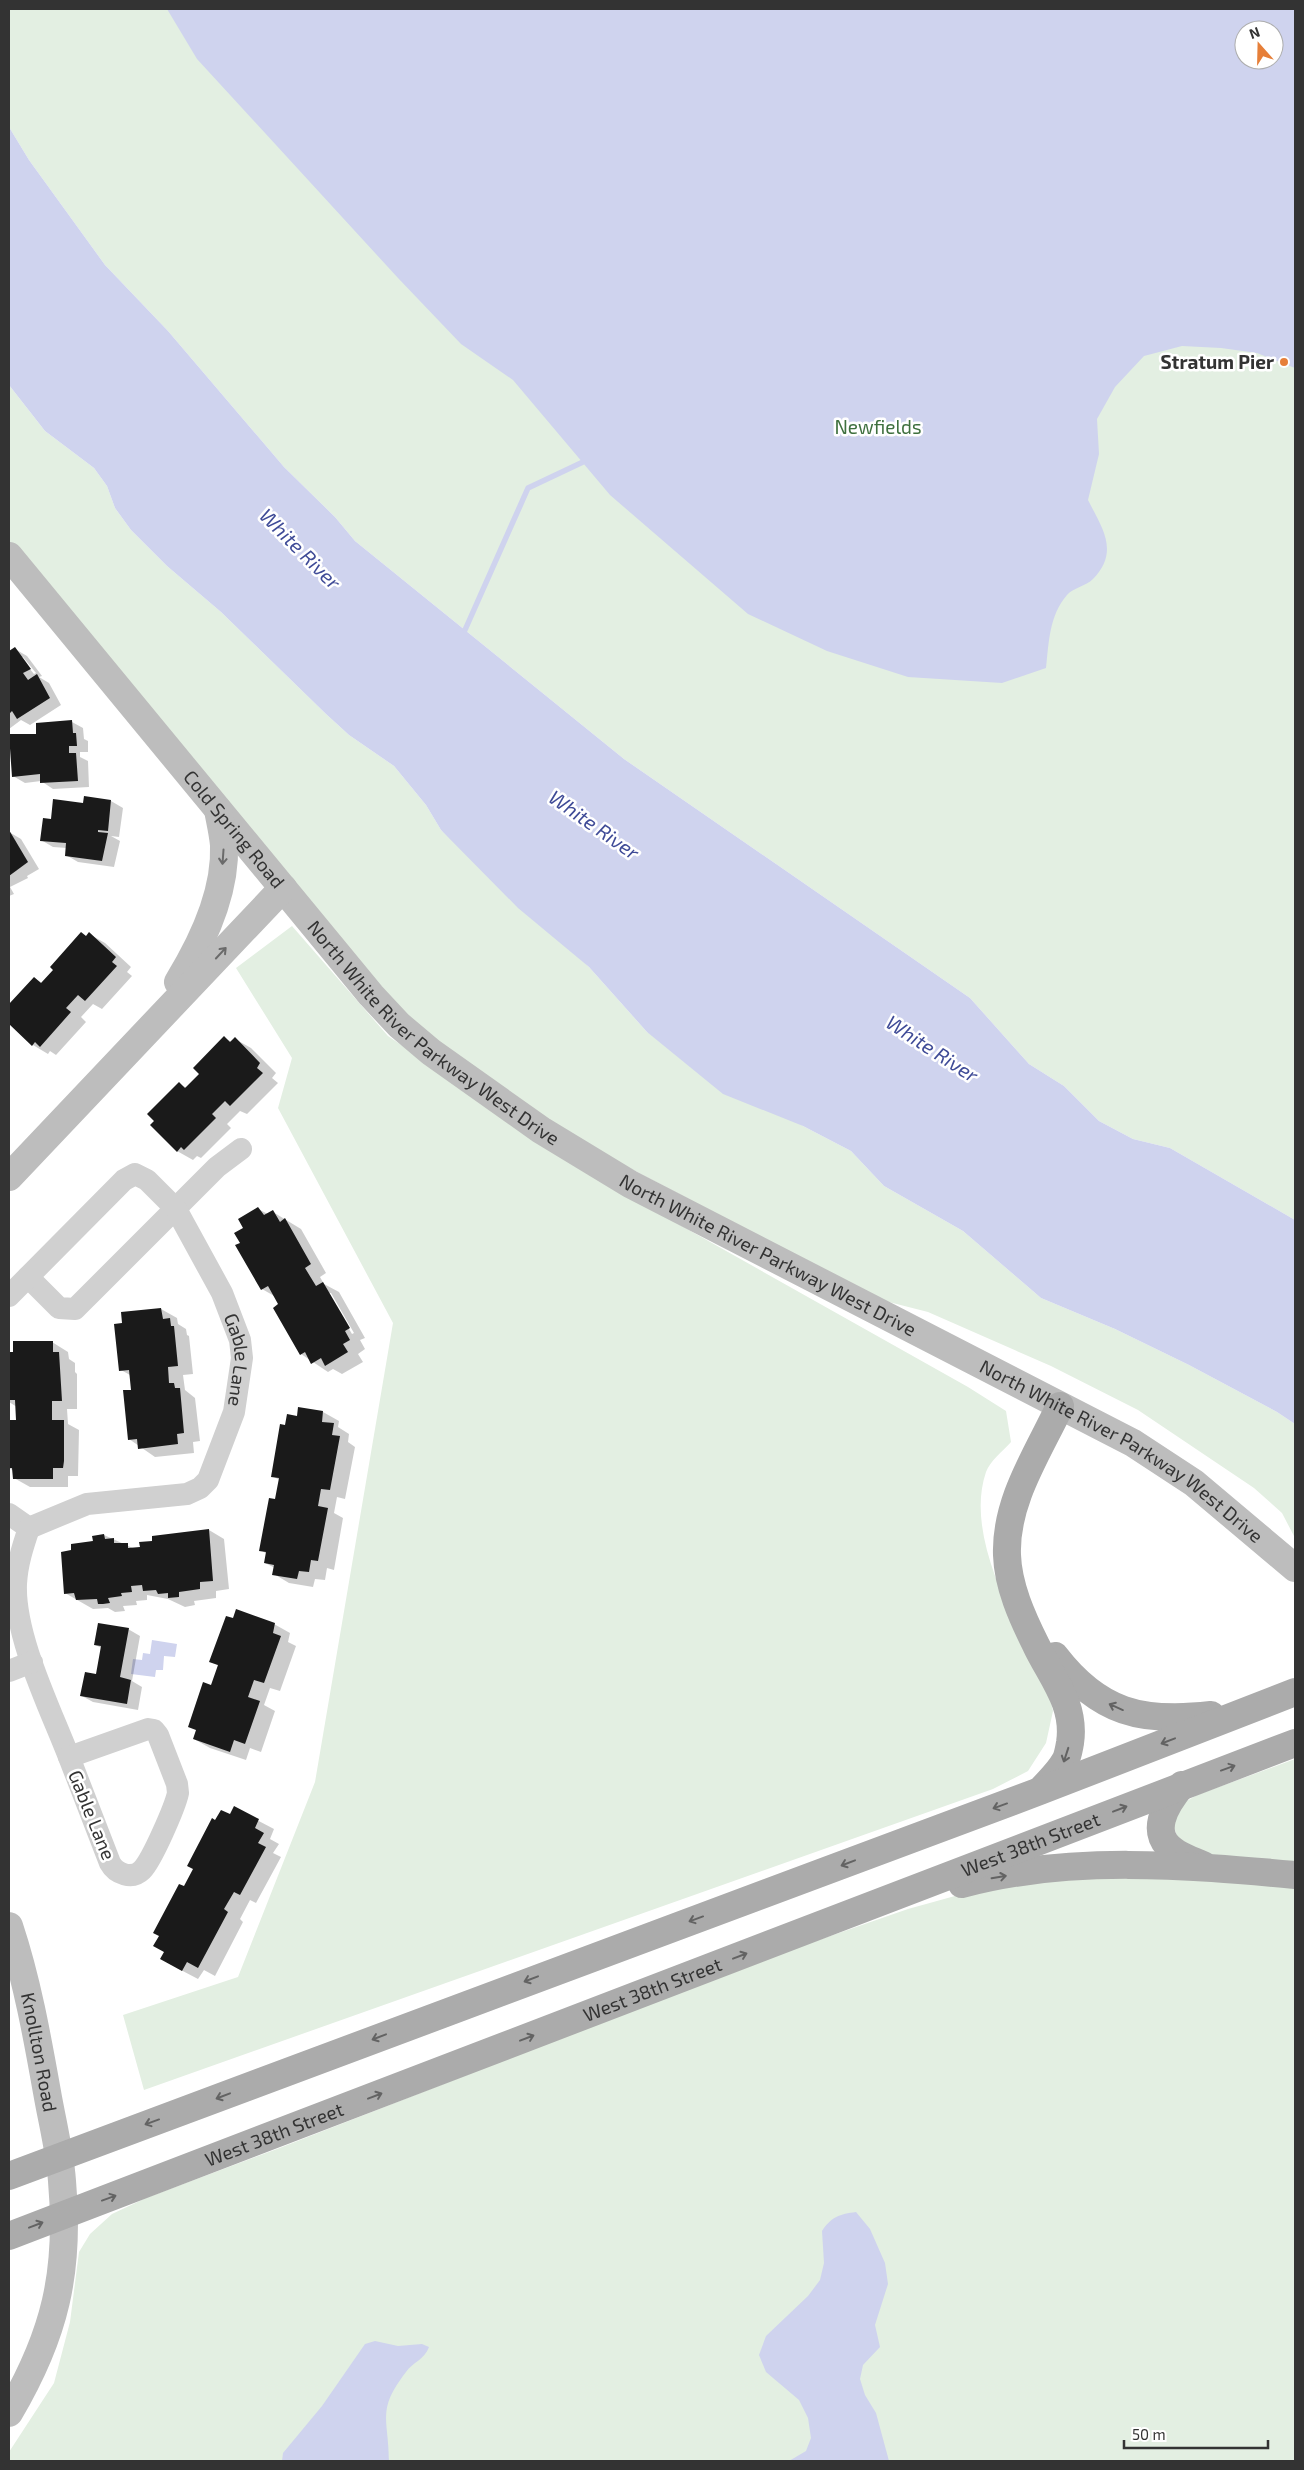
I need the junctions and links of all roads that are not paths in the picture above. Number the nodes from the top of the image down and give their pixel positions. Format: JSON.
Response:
{"nodes":[{"id":1,"x":9,"y":556,"type":"edge"},
{"id":2,"x":218,"y":809,"type":"junction"},
{"id":3,"x":283,"y":888,"type":"junction"},
{"id":4,"x":151,"y":1026,"type":"junction"},
{"id":5,"x":241,"y":1149,"type":"dead end"},
{"id":6,"x":9,"y":1177,"type":"edge"},
{"id":7,"x":176,"y":1209,"type":"junction"},
{"id":8,"x":28,"y":1277,"type":"junction"},
{"id":9,"x":9,"y":1296,"type":"edge"},
{"id":10,"x":1060,"y":1406,"type":"junction"},
{"id":11,"x":9,"y":1514,"type":"edge"},
{"id":12,"x":29,"y":1528,"type":"junction"},
{"id":13,"x":1295,"y":1568,"type":"edge"},
{"id":14,"x":1015,"y":1596,"type":"junction"},
{"id":15,"x":32,"y":1662,"type":"junction"},
{"id":16,"x":9,"y":1671,"type":"edge"},
{"id":17,"x":1295,"y":1692,"type":"edge"},
{"id":18,"x":1250,"y":1710,"type":"junction"},
{"id":19,"x":1295,"y":1743,"type":"edge"},
{"id":20,"x":69,"y":1757,"type":"junction"},
{"id":21,"x":1182,"y":1785,"type":"junction"},
{"id":22,"x":1040,"y":1791,"type":"junction"},
{"id":23,"x":1209,"y":1867,"type":"junction"},
{"id":24,"x":1295,"y":1875,"type":"edge"},
{"id":25,"x":850,"y":1915,"type":"junction"},
{"id":26,"x":9,"y":1926,"type":"edge"},
{"id":27,"x":60,"y":2168,"type":"junction"},
{"id":28,"x":9,"y":2176,"type":"edge"},
{"id":29,"x":63,"y":2215,"type":"junction"},
{"id":30,"x":9,"y":2236,"type":"edge"},
{"id":31,"x":9,"y":2413,"type":"edge"}],
"edges":[{"from":1,"to":2,"type":"street","name":"Cold Spring Road"},
{"from":2,"to":3,"type":"street","name":"Cold Spring Road"},
{"from":2,"to":4,"type":"street","one_way":true},
{"from":4,"to":3,"type":"street","name":"Cold Spring Road","one_way":true},
{"from":3,"to":10,"type":"street","name":"North White River Parkway West Drive"},
{"from":4,"to":6,"type":"street","name":"Cold Spring Road"},
{"from":5,"to":7,"type":"street"},
{"from":7,"to":8,"type":"street"},
{"from":7,"to":8,"type":"street","name":"Gable Lane"},
{"from":7,"to":12,"type":"street","name":"Gable Lane"},
{"from":8,"to":9,"type":"street","name":"Gable Lane"},
{"from":10,"to":13,"type":"street","name":"North White River Parkway West Drive"},
{"from":10,"to":14,"type":"main road"},
{"from":11,"to":12,"type":"street"},
{"from":12,"to":15,"type":"street","name":"Gable Lane"},
{"from":18,"to":14,"type":"main road","one_way":true},
{"from":14,"to":22,"type":"main road","one_way":true},
{"from":15,"to":16,"type":"street"},
{"from":15,"to":20,"type":"street","name":"Gable Lane"},
{"from":17,"to":18,"type":"main road"},
{"from":18,"to":22,"type":"main road","one_way":true},
{"from":21,"to":19,"type":"main road","name":"West 38th Street","one_way":true},
{"from":20,"to":20,"type":"street","name":"Gable Lane"},
{"from":21,"to":23,"type":"main road"},
{"from":25,"to":21,"type":"main road","name":"West 38th Street","one_way":true},
{"from":22,"to":27,"type":"main road","one_way":true},
{"from":23,"to":24,"type":"main road"},
{"from":25,"to":23,"type":"main road","one_way":true},
{"from":29,"to":25,"type":"main road","name":"West 38th Street","one_way":true},
{"from":26,"to":27,"type":"street","name":"Knollton Road"},
{"from":27,"to":28,"type":"main road"},
{"from":27,"to":29,"type":"street"},
{"from":30,"to":29,"type":"main road","name":"West 38th Street","one_way":true},
{"from":29,"to":31,"type":"street"}]}
